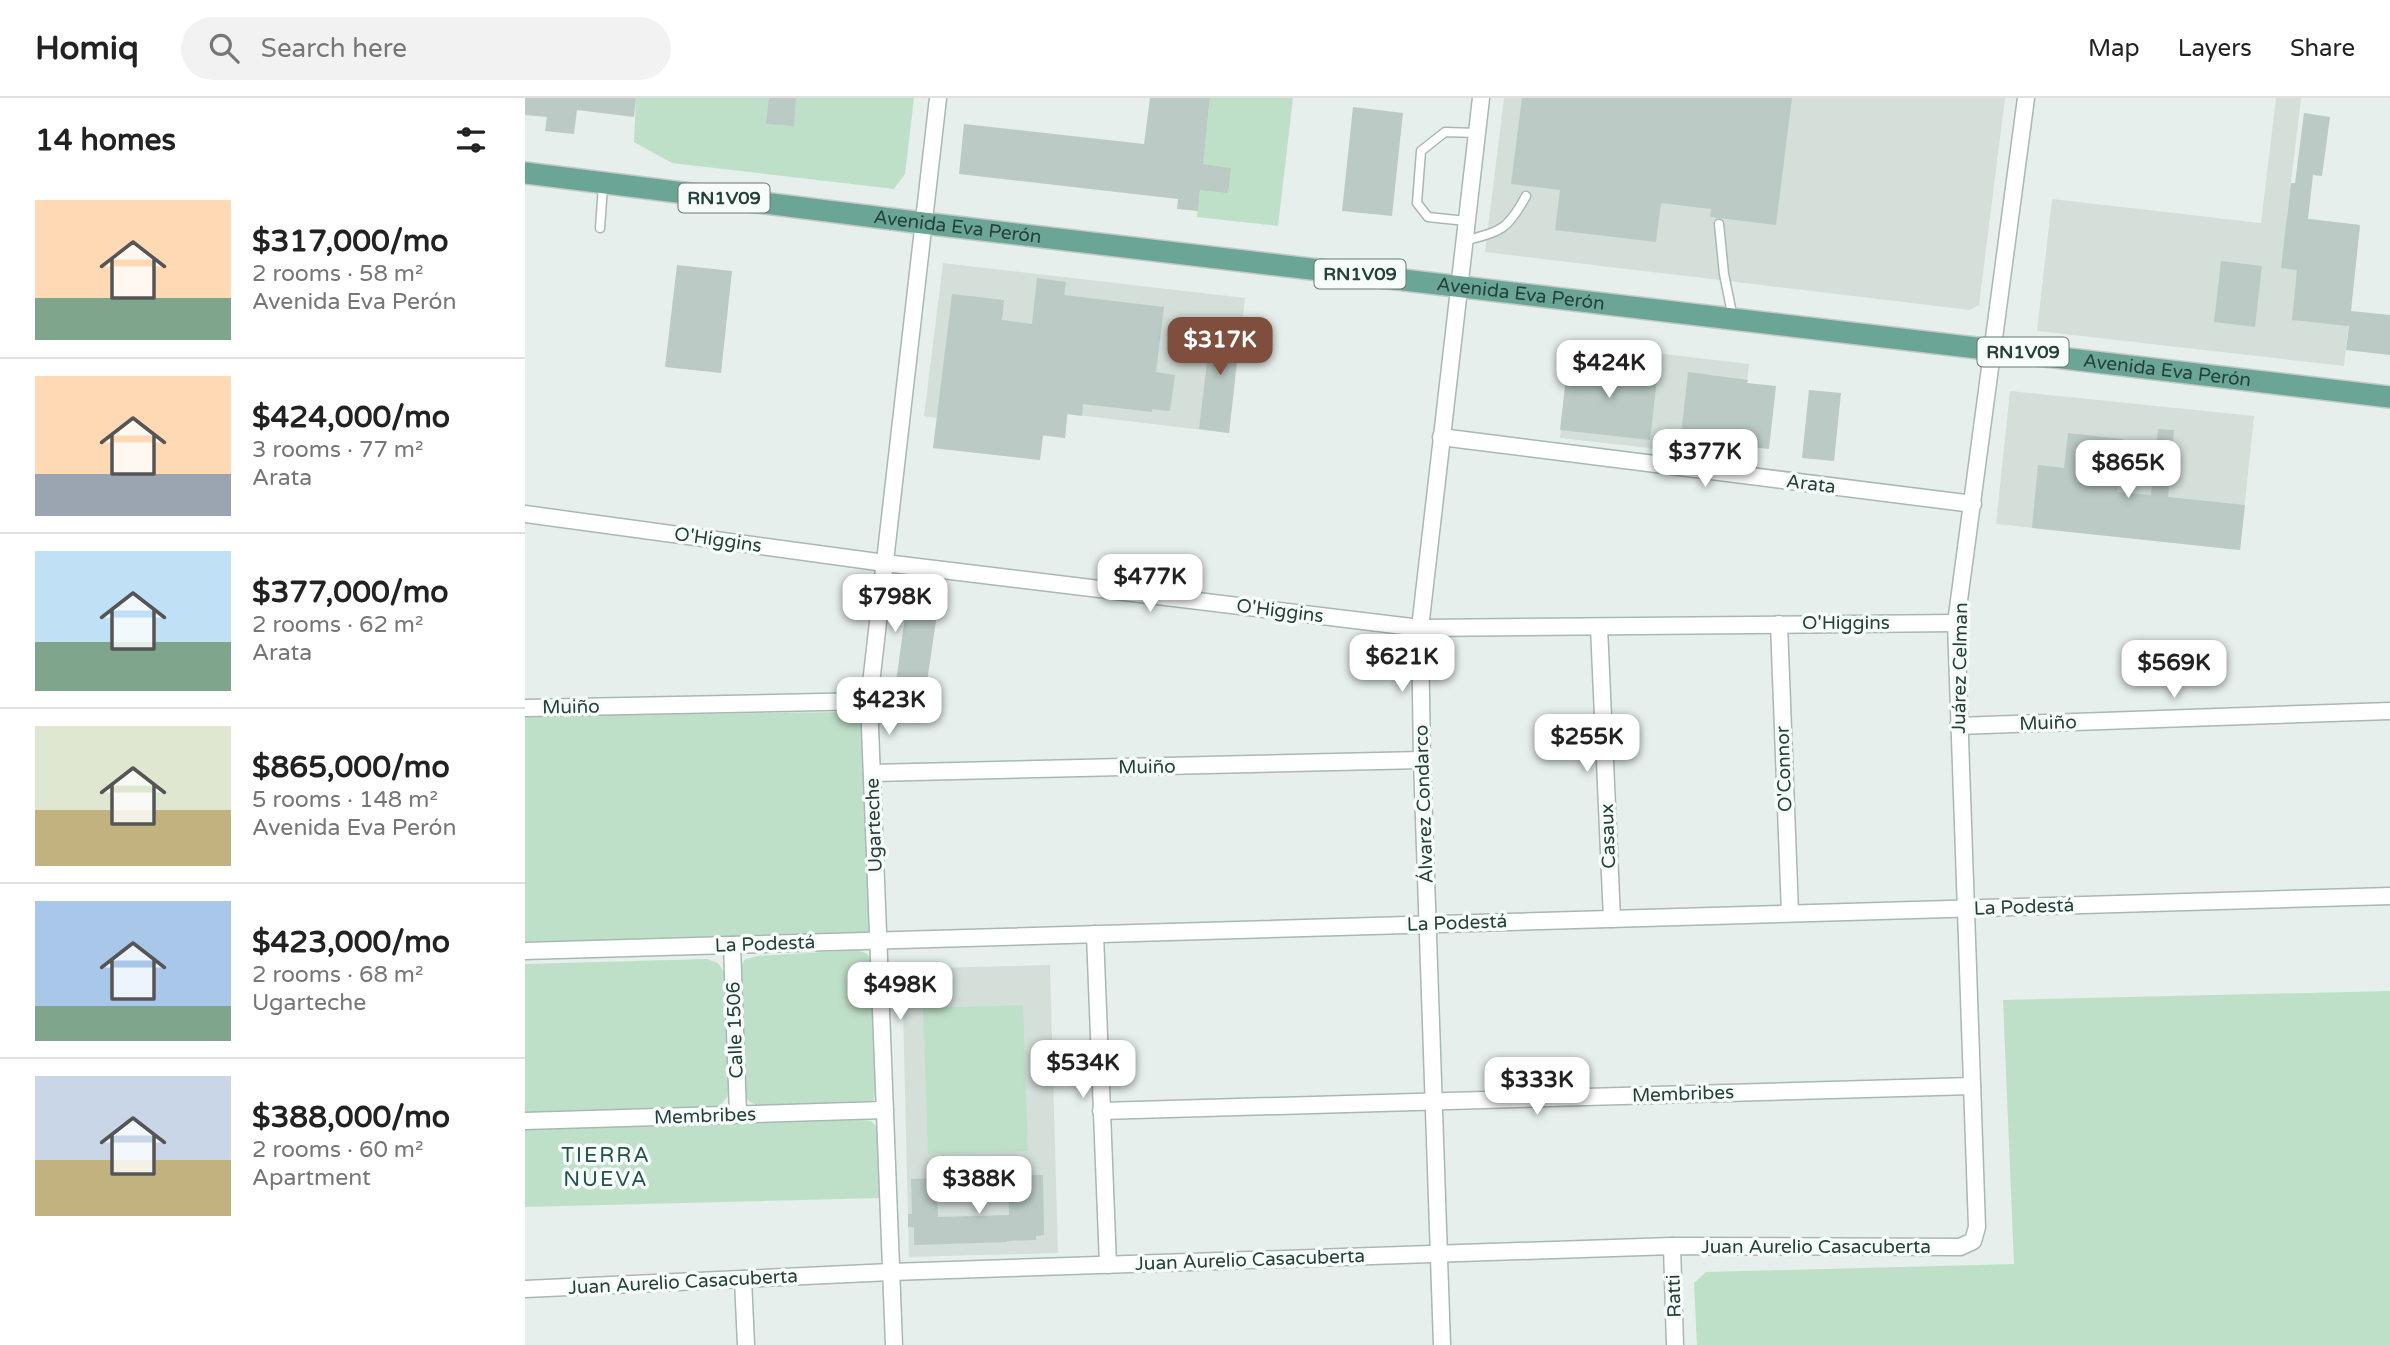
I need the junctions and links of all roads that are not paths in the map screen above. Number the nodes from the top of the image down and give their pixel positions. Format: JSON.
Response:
{"nodes":[{"id":1,"x":938,"y":98,"type":"edge"},
{"id":2,"x":1481,"y":98,"type":"edge"},
{"id":3,"x":2026,"y":98,"type":"edge"},
{"id":4,"x":1477,"y":133,"type":"junction"},
{"id":5,"x":525,"y":173,"type":"edge"},
{"id":6,"x":603,"y":183,"type":"junction"},
{"id":7,"x":1526,"y":196,"type":"dead end"},
{"id":8,"x":1466,"y":221,"type":"junction"},
{"id":9,"x":923,"y":223,"type":"junction"},
{"id":10,"x":1719,"y":224,"type":"dead end"},
{"id":11,"x":600,"y":228,"type":"dead end"},
{"id":12,"x":1464,"y":241,"type":"junction"},
{"id":13,"x":1459,"y":286,"type":"junction"},
{"id":14,"x":1733,"y":318,"type":"junction"},
{"id":15,"x":1994,"y":348,"type":"junction"},
{"id":16,"x":2390,"y":397,"type":"edge"},
{"id":17,"x":1441,"y":437,"type":"junction"},
{"id":18,"x":1973,"y":504,"type":"junction"},
{"id":19,"x":525,"y":514,"type":"edge"},
{"id":20,"x":885,"y":563,"type":"junction"},
{"id":21,"x":1957,"y":623,"type":"junction"},
{"id":22,"x":1779,"y":624,"type":"junction"},
{"id":23,"x":1599,"y":627,"type":"junction"},
{"id":24,"x":1420,"y":628,"type":"junction"},
{"id":25,"x":869,"y":701,"type":"junction"},
{"id":26,"x":525,"y":708,"type":"edge"},
{"id":27,"x":2390,"y":711,"type":"edge"},
{"id":28,"x":1958,"y":726,"type":"junction"},
{"id":29,"x":1422,"y":760,"type":"junction"},
{"id":30,"x":872,"y":773,"type":"junction"},
{"id":31,"x":2390,"y":896,"type":"edge"},
{"id":32,"x":1967,"y":908,"type":"junction"},
{"id":33,"x":1790,"y":914,"type":"junction"},
{"id":34,"x":1612,"y":919,"type":"junction"},
{"id":35,"x":1427,"y":924,"type":"junction"},
{"id":36,"x":1095,"y":934,"type":"junction"},
{"id":37,"x":879,"y":941,"type":"junction"},
{"id":38,"x":732,"y":945,"type":"junction"},
{"id":39,"x":525,"y":951,"type":"edge"},
{"id":40,"x":1972,"y":1086,"type":"junction"},
{"id":41,"x":1434,"y":1101,"type":"junction"},
{"id":42,"x":885,"y":1110,"type":"junction"},
{"id":43,"x":1101,"y":1111,"type":"junction"},
{"id":44,"x":738,"y":1114,"type":"junction"},
{"id":45,"x":525,"y":1121,"type":"edge"},
{"id":46,"x":1973,"y":1241,"type":"joint"},
{"id":47,"x":1672,"y":1246,"type":"junction"},
{"id":48,"x":1439,"y":1254,"type":"junction"},
{"id":49,"x":1108,"y":1265,"type":"junction"},
{"id":50,"x":891,"y":1272,"type":"junction"},
{"id":51,"x":743,"y":1279,"type":"junction"},
{"id":52,"x":525,"y":1289,"type":"edge"},
{"id":53,"x":746,"y":1345,"type":"edge"},
{"id":54,"x":894,"y":1345,"type":"edge"},
{"id":55,"x":1442,"y":1345,"type":"edge"},
{"id":56,"x":1675,"y":1345,"type":"edge"}],
"edges":[{"from":1,"to":9,"type":"street","name":"Ugarteche"},
{"from":2,"to":4,"type":"street","name":"Álvarez Condarco"},
{"from":3,"to":15,"type":"street","name":"Juárez Celman"},
{"from":4,"to":8,"type":"street","name":"Álvarez Condarco"},
{"from":4,"to":8,"type":"lane"},
{"from":5,"to":6,"type":"main road","name":"Avenida Eva Perón","number":"RN1V09"},
{"from":6,"to":9,"type":"main road","name":"Avenida Eva Perón","number":"RN1V09"},
{"from":6,"to":11,"type":"lane"},
{"from":7,"to":12,"type":"lane"},
{"from":8,"to":12,"type":"street","name":"Álvarez Condarco"},
{"from":9,"to":13,"type":"main road","name":"Avenida Eva Perón","number":"RN1V09"},
{"from":9,"to":20,"type":"street","name":"Ugarteche"},
{"from":10,"to":14,"type":"lane"},
{"from":12,"to":13,"type":"street","name":"Álvarez Condarco"},
{"from":13,"to":14,"type":"main road","name":"Avenida Eva Perón","number":"RN1V09"},
{"from":13,"to":17,"type":"street","name":"Álvarez Condarco"},
{"from":14,"to":15,"type":"main road","name":"Avenida Eva Perón","number":"RN1V09"},
{"from":15,"to":16,"type":"main road","name":"Avenida Eva Perón","number":"RN1V09"},
{"from":15,"to":18,"type":"street","name":"Juárez Celman"},
{"from":17,"to":18,"type":"street","name":"Arata"},
{"from":17,"to":24,"type":"street","name":"Álvarez Condarco"},
{"from":18,"to":21,"type":"street","name":"Juárez Celman"},
{"from":19,"to":20,"type":"street","name":"O'Higgins"},
{"from":20,"to":24,"type":"street","name":"O'Higgins"},
{"from":20,"to":25,"type":"street","name":"Ugarteche"},
{"from":21,"to":22,"type":"street","name":"O'Higgins"},
{"from":21,"to":28,"type":"street","name":"Juárez Celman"},
{"from":22,"to":23,"type":"street","name":"O'Higgins"},
{"from":22,"to":33,"type":"street","name":"O'Connor"},
{"from":23,"to":24,"type":"street","name":"O'Higgins"},
{"from":23,"to":34,"type":"street","name":"Casaux"},
{"from":24,"to":29,"type":"street","name":"Álvarez Condarco"},
{"from":25,"to":26,"type":"street","name":"Muiño"},
{"from":25,"to":30,"type":"street","name":"Ugarteche"},
{"from":27,"to":28,"type":"street","name":"Muiño"},
{"from":28,"to":32,"type":"street","name":"Juárez Celman"},
{"from":29,"to":30,"type":"street","name":"Muiño"},
{"from":29,"to":35,"type":"street","name":"Álvarez Condarco"},
{"from":30,"to":37,"type":"street","name":"Ugarteche"},
{"from":31,"to":32,"type":"street","name":"La Podestá"},
{"from":32,"to":33,"type":"street","name":"La Podestá"},
{"from":32,"to":40,"type":"street","name":"Juárez Celman"},
{"from":33,"to":34,"type":"street","name":"La Podestá"},
{"from":34,"to":35,"type":"street","name":"La Podestá"},
{"from":35,"to":36,"type":"street","name":"La Podestá"},
{"from":35,"to":41,"type":"street","name":"Álvarez Condarco"},
{"from":36,"to":37,"type":"street","name":"La Podestá"},
{"from":36,"to":43,"type":"street"},
{"from":37,"to":38,"type":"street","name":"La Podestá"},
{"from":37,"to":42,"type":"street","name":"Ugarteche"},
{"from":38,"to":39,"type":"street","name":"La Podestá"},
{"from":38,"to":44,"type":"street","name":"Calle 1506"},
{"from":40,"to":41,"type":"street","name":"Membribes"},
{"from":40,"to":46,"type":"street","name":"Juárez Celman"},
{"from":41,"to":43,"type":"street","name":"Membribes"},
{"from":41,"to":48,"type":"street","name":"Álvarez Condarco"},
{"from":42,"to":44,"type":"street","name":"Membribes"},
{"from":42,"to":50,"type":"street","name":"Ugarteche"},
{"from":43,"to":49,"type":"street"},
{"from":44,"to":45,"type":"street","name":"Membribes"},
{"from":46,"to":47,"type":"street","name":"Juan Aurelio Casacuberta"},
{"from":47,"to":48,"type":"street","name":"Juan Aurelio Casacuberta"},
{"from":47,"to":56,"type":"street","name":"Ratti"},
{"from":48,"to":49,"type":"street","name":"Juan Aurelio Casacuberta"},
{"from":48,"to":55,"type":"street","name":"Álvarez Condarco"},
{"from":49,"to":50,"type":"street","name":"Juan Aurelio Casacuberta"},
{"from":50,"to":51,"type":"street","name":"Juan Aurelio Casacuberta"},
{"from":50,"to":54,"type":"street","name":"Ugarteche"},
{"from":51,"to":52,"type":"street","name":"Juan Aurelio Casacuberta"},
{"from":51,"to":53,"type":"street"}]}
